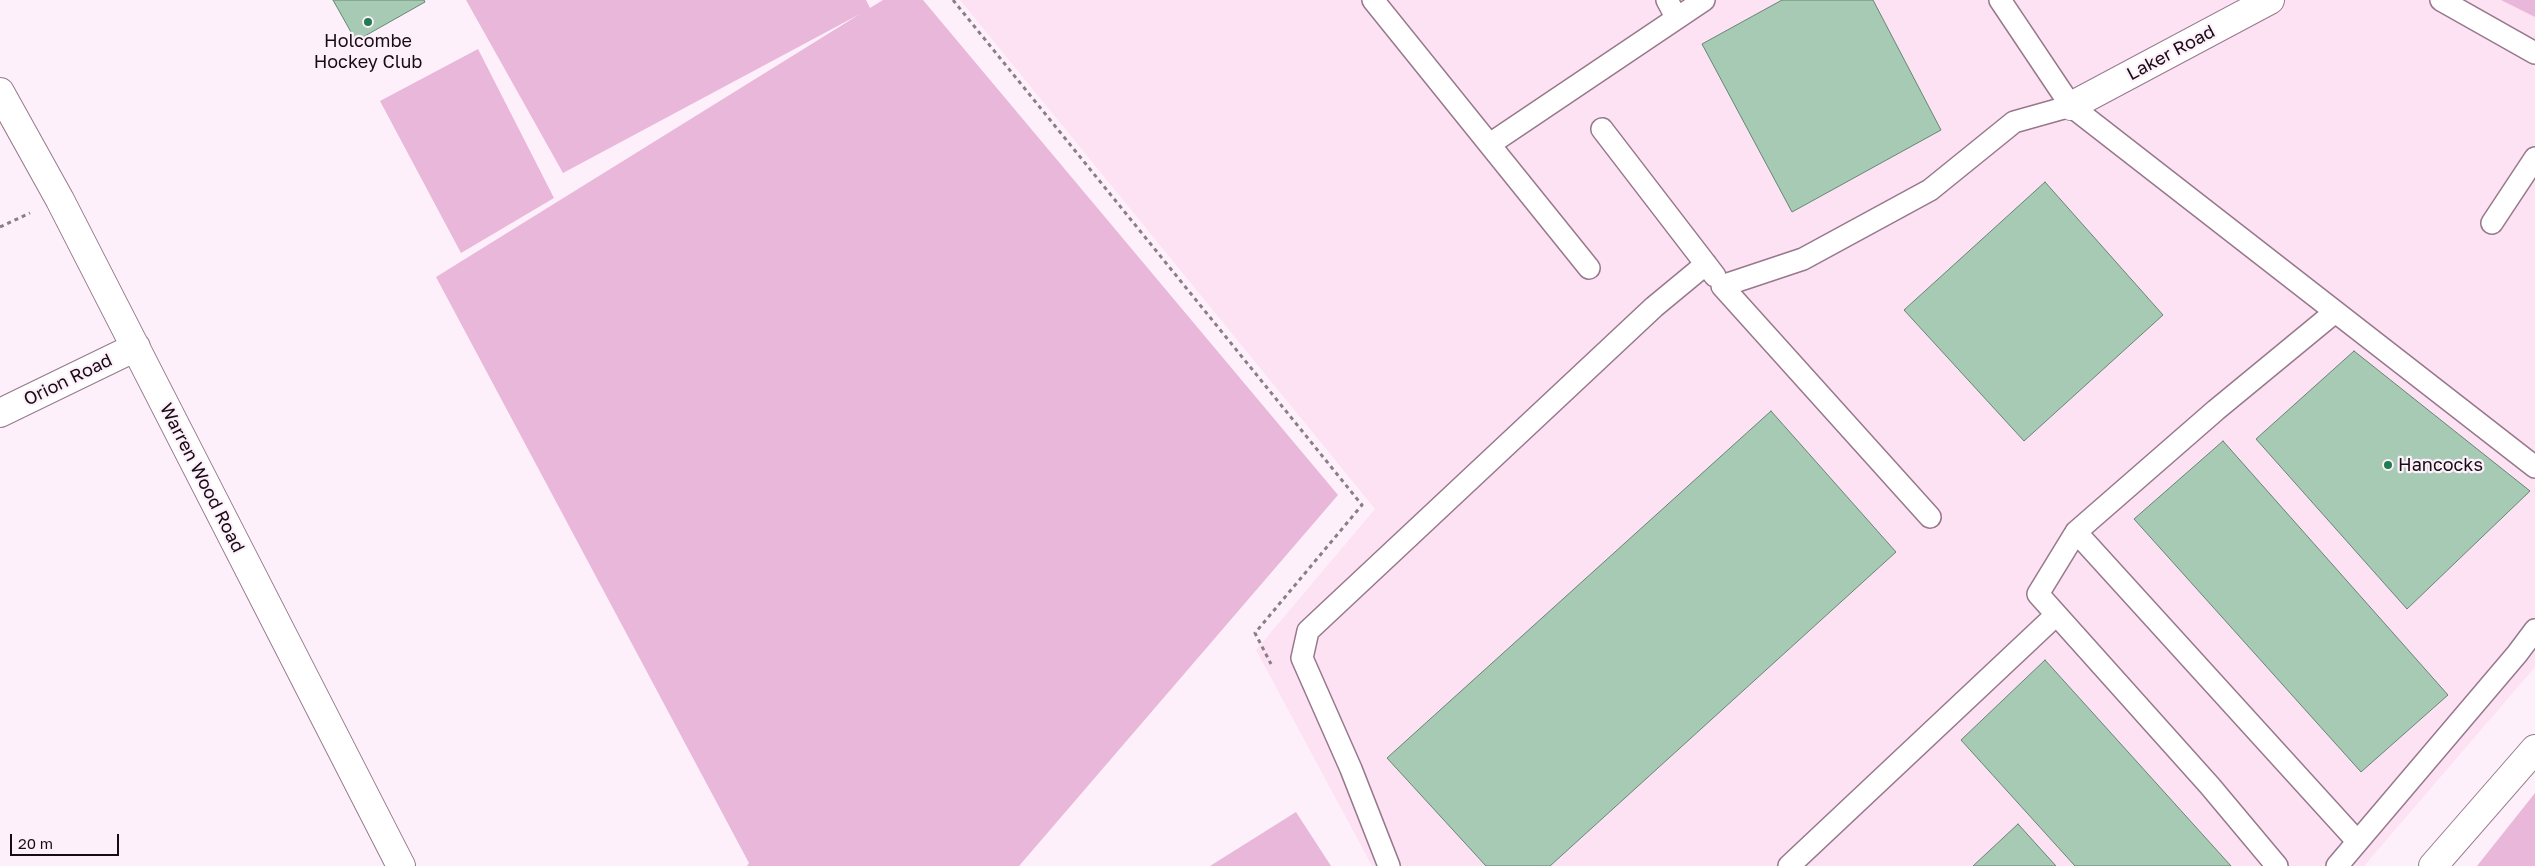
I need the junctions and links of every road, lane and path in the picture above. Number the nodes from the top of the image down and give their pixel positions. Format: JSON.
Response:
{"nodes":[{"id":1,"x":953,"y":0,"type":"edge"},
{"id":2,"x":1373,"y":0,"type":"edge"},
{"id":3,"x":1704,"y":0,"type":"edge"},
{"id":4,"x":2000,"y":0,"type":"edge"},
{"id":5,"x":2270,"y":0,"type":"edge"},
{"id":6,"x":2441,"y":0,"type":"edge"},
{"id":7,"x":1672,"y":8,"type":"edge"},
{"id":8,"x":2535,"y":53,"type":"edge"},
{"id":9,"x":0,"y":92,"type":"edge"},
{"id":10,"x":2071,"y":106,"type":"junction"},
{"id":11,"x":1602,"y":129,"type":"dead end"},
{"id":12,"x":1490,"y":144,"type":"junction"},
{"id":13,"x":2535,"y":158,"type":"edge"},
{"id":14,"x":2492,"y":223,"type":"dead end"},
{"id":15,"x":1706,"y":264,"type":"junction"},
{"id":16,"x":1589,"y":268,"type":"dead end"},
{"id":17,"x":1722,"y":286,"type":"junction"},
{"id":18,"x":2335,"y":312,"type":"junction"},
{"id":19,"x":136,"y":347,"type":"junction"},
{"id":20,"x":0,"y":413,"type":"edge"},
{"id":21,"x":2535,"y":467,"type":"edge"},
{"id":22,"x":1930,"y":517,"type":"dead end"},
{"id":23,"x":2076,"y":532,"type":"junction"},
{"id":24,"x":2056,"y":615,"type":"junction"},
{"id":25,"x":2535,"y":630,"type":"edge"},
{"id":26,"x":1273,"y":667,"type":"dead end"},
{"id":27,"x":2535,"y":749,"type":"edge"},
{"id":28,"x":2357,"y":841,"type":"junction"},
{"id":29,"x":402,"y":866,"type":"edge"},
{"id":30,"x":1389,"y":866,"type":"edge"},
{"id":31,"x":1789,"y":866,"type":"edge"},
{"id":32,"x":2277,"y":866,"type":"edge"},
{"id":33,"x":2337,"y":866,"type":"edge"},
{"id":34,"x":2433,"y":866,"type":"edge"}],
"edges":[{"from":1,"to":26,"type":"path"},
{"from":2,"to":12,"type":"lane"},
{"from":3,"to":7,"type":"lane"},
{"from":4,"to":10,"type":"lane"},
{"from":5,"to":10,"type":"street","name":"Laker Road"},
{"from":6,"to":8,"type":"lane"},
{"from":7,"to":12,"type":"lane"},
{"from":9,"to":19,"type":"street","name":"Warren Wood Road"},
{"from":10,"to":17,"type":"lane"},
{"from":10,"to":18,"type":"lane"},
{"from":11,"to":15,"type":"lane"},
{"from":12,"to":16,"type":"lane"},
{"from":13,"to":14,"type":"lane"},
{"from":15,"to":17,"type":"lane"},
{"from":15,"to":30,"type":"lane"},
{"from":17,"to":22,"type":"lane"},
{"from":18,"to":21,"type":"lane"},
{"from":18,"to":23,"type":"lane"},
{"from":19,"to":20,"type":"street","name":"Orion Road"},
{"from":19,"to":29,"type":"street","name":"Warren Wood Road"},
{"from":23,"to":24,"type":"lane"},
{"from":23,"to":28,"type":"lane"},
{"from":24,"to":31,"type":"lane"},
{"from":24,"to":32,"type":"lane"},
{"from":25,"to":28,"type":"lane"},
{"from":27,"to":34,"type":"street"},
{"from":28,"to":33,"type":"lane"}]}
